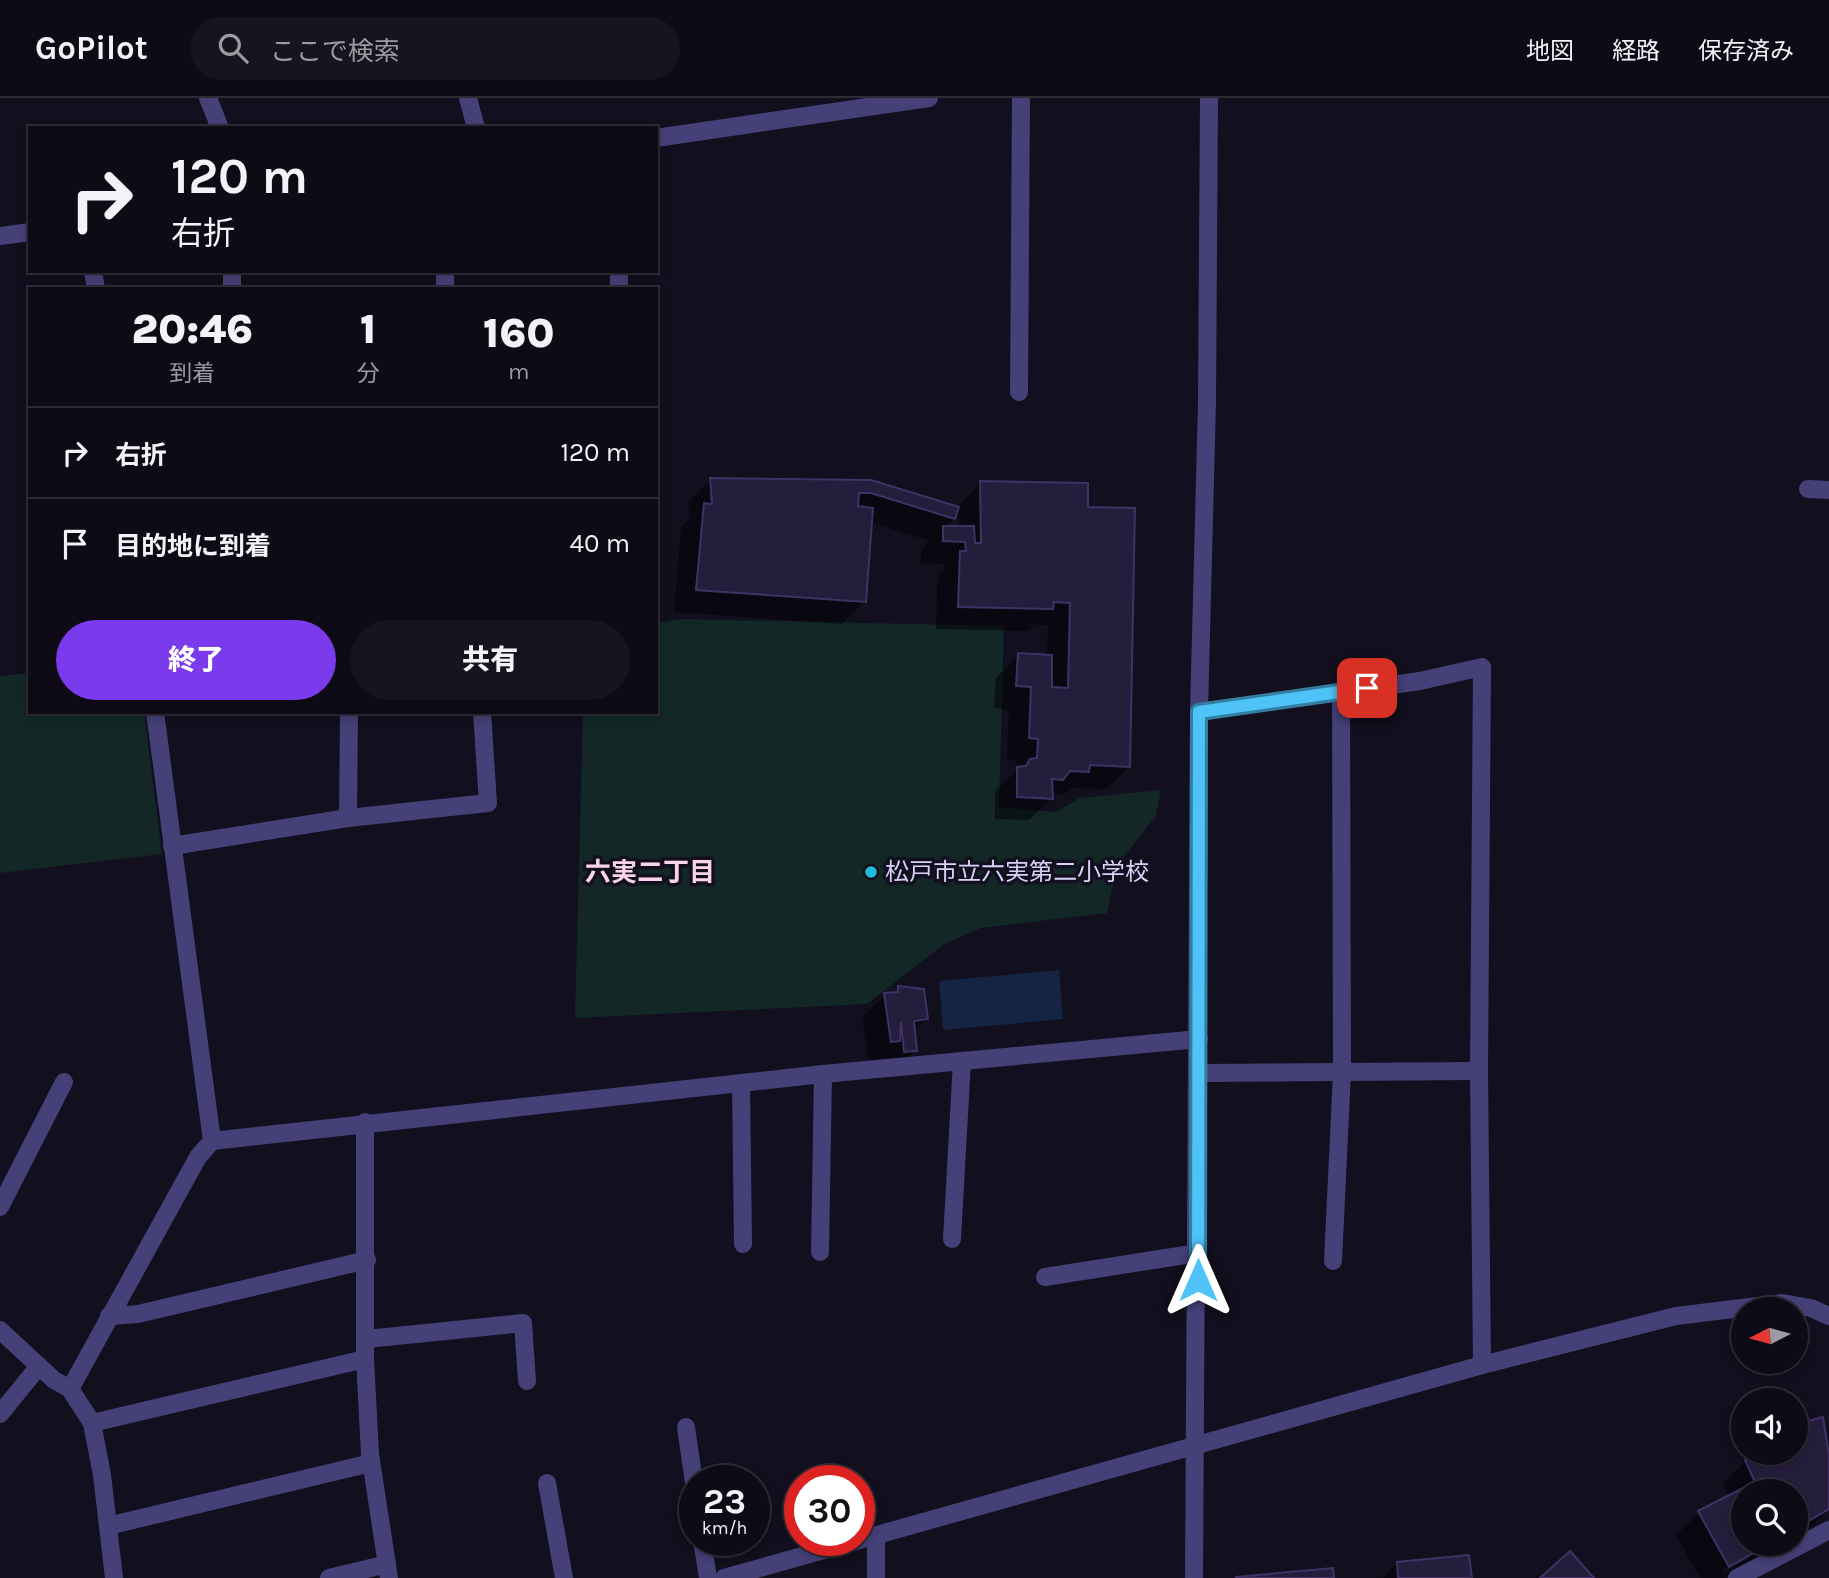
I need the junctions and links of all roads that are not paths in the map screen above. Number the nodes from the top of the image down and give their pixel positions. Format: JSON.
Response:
{"nodes":[{"id":1,"x":208,"y":98,"type":"edge"},
{"id":2,"x":468,"y":98,"type":"edge"},
{"id":3,"x":929,"y":98,"type":"edge"},
{"id":4,"x":1021,"y":98,"type":"edge"},
{"id":5,"x":1209,"y":98,"type":"edge"},
{"id":6,"x":219,"y":126,"type":"edge"},
{"id":7,"x":475,"y":126,"type":"edge"},
{"id":8,"x":658,"y":138,"type":"edge"},
{"id":9,"x":28,"y":232,"type":"edge"},
{"id":10,"x":0,"y":236,"type":"edge"},
{"id":11,"x":1019,"y":392,"type":"dead end"},
{"id":12,"x":1808,"y":489,"type":"dead end"},
{"id":13,"x":1829,"y":490,"type":"edge"},
{"id":14,"x":1341,"y":692,"type":"junction"},
{"id":15,"x":1199,"y":712,"type":"junction"},
{"id":16,"x":155,"y":714,"type":"edge"},
{"id":17,"x":349,"y":714,"type":"edge"},
{"id":18,"x":482,"y":714,"type":"edge"},
{"id":19,"x":348,"y":818,"type":"junction"},
{"id":20,"x":172,"y":846,"type":"junction"},
{"id":21,"x":1199,"y":1039,"type":"junction"},
{"id":22,"x":962,"y":1061,"type":"junction"},
{"id":23,"x":1479,"y":1071,"type":"junction"},
{"id":24,"x":1198,"y":1073,"type":"junction"},
{"id":25,"x":1342,"y":1073,"type":"junction"},
{"id":26,"x":823,"y":1074,"type":"junction"},
{"id":27,"x":64,"y":1082,"type":"dead end"},
{"id":28,"x":741,"y":1083,"type":"junction"},
{"id":29,"x":365,"y":1122,"type":"junction"},
{"id":30,"x":212,"y":1141,"type":"junction"},
{"id":31,"x":0,"y":1207,"type":"edge"},
{"id":32,"x":952,"y":1240,"type":"dead end"},
{"id":33,"x":743,"y":1244,"type":"dead end"},
{"id":34,"x":820,"y":1252,"type":"dead end"},
{"id":35,"x":1198,"y":1252,"type":"junction"},
{"id":36,"x":367,"y":1260,"type":"junction"},
{"id":37,"x":1333,"y":1261,"type":"dead end"},
{"id":38,"x":1045,"y":1277,"type":"dead end"},
{"id":39,"x":109,"y":1315,"type":"junction"},
{"id":40,"x":1829,"y":1315,"type":"edge"},
{"id":41,"x":0,"y":1330,"type":"edge"},
{"id":42,"x":367,"y":1339,"type":"junction"},
{"id":43,"x":365,"y":1359,"type":"junction"},
{"id":44,"x":1482,"y":1364,"type":"junction"},
{"id":45,"x":39,"y":1366,"type":"junction"},
{"id":46,"x":527,"y":1381,"type":"dead end"},
{"id":47,"x":70,"y":1389,"type":"junction"},
{"id":48,"x":0,"y":1414,"type":"edge"},
{"id":49,"x":92,"y":1423,"type":"junction"},
{"id":50,"x":685,"y":1427,"type":"dead end"},
{"id":51,"x":1196,"y":1447,"type":"junction"},
{"id":52,"x":371,"y":1463,"type":"junction"},
{"id":53,"x":691,"y":1465,"type":"edge"},
{"id":54,"x":547,"y":1483,"type":"dead end"},
{"id":55,"x":108,"y":1526,"type":"junction"},
{"id":56,"x":1829,"y":1530,"type":"edge"},
{"id":57,"x":876,"y":1536,"type":"junction"},
{"id":58,"x":705,"y":1556,"type":"edge"},
{"id":59,"x":388,"y":1571,"type":"edge"},
{"id":60,"x":743,"y":1576,"type":"edge"},
{"id":61,"x":114,"y":1578,"type":"edge"},
{"id":62,"x":329,"y":1578,"type":"edge"},
{"id":63,"x":564,"y":1578,"type":"edge"},
{"id":64,"x":708,"y":1578,"type":"edge"},
{"id":65,"x":724,"y":1578,"type":"edge"},
{"id":66,"x":876,"y":1578,"type":"edge"},
{"id":67,"x":1194,"y":1578,"type":"edge"},
{"id":68,"x":1737,"y":1578,"type":"edge"}],
"edges":[{"from":1,"to":6,"type":"street"},
{"from":2,"to":7,"type":"street"},
{"from":3,"to":8,"type":"street"},
{"from":4,"to":11,"type":"street"},
{"from":5,"to":15,"type":"street"},
{"from":9,"to":10,"type":"street"},
{"from":12,"to":13,"type":"street"},
{"from":14,"to":15,"type":"street"},
{"from":14,"to":23,"type":"street"},
{"from":14,"to":25,"type":"street"},
{"from":15,"to":21,"type":"street"},
{"from":16,"to":20,"type":"street"},
{"from":17,"to":19,"type":"street"},
{"from":18,"to":19,"type":"street"},
{"from":19,"to":20,"type":"street"},
{"from":20,"to":30,"type":"street"},
{"from":21,"to":22,"type":"street"},
{"from":21,"to":24,"type":"street"},
{"from":22,"to":26,"type":"street"},
{"from":22,"to":32,"type":"street"},
{"from":23,"to":25,"type":"street"},
{"from":23,"to":44,"type":"street"},
{"from":24,"to":25,"type":"street"},
{"from":24,"to":35,"type":"street"},
{"from":25,"to":37,"type":"street"},
{"from":26,"to":28,"type":"street"},
{"from":26,"to":34,"type":"street"},
{"from":27,"to":31,"type":"street"},
{"from":28,"to":29,"type":"street"},
{"from":28,"to":33,"type":"street"},
{"from":29,"to":30,"type":"street"},
{"from":29,"to":36,"type":"street"},
{"from":30,"to":39,"type":"street"},
{"from":35,"to":38,"type":"street"},
{"from":35,"to":51,"type":"street"},
{"from":36,"to":39,"type":"street"},
{"from":36,"to":42,"type":"street"},
{"from":39,"to":47,"type":"street"},
{"from":40,"to":44,"type":"street"},
{"from":41,"to":45,"type":"street"},
{"from":42,"to":43,"type":"street"},
{"from":42,"to":46,"type":"street"},
{"from":43,"to":49,"type":"street"},
{"from":43,"to":52,"type":"street"},
{"from":44,"to":51,"type":"street"},
{"from":45,"to":47,"type":"street"},
{"from":45,"to":48,"type":"street"},
{"from":47,"to":49,"type":"street"},
{"from":49,"to":55,"type":"street"},
{"from":50,"to":53,"type":"street"},
{"from":51,"to":57,"type":"street"},
{"from":51,"to":67,"type":"street"},
{"from":52,"to":55,"type":"street"},
{"from":52,"to":59,"type":"street"},
{"from":54,"to":63,"type":"street"},
{"from":55,"to":61,"type":"street"},
{"from":56,"to":68,"type":"street"},
{"from":57,"to":60,"type":"street"},
{"from":57,"to":66,"type":"street"},
{"from":58,"to":64,"type":"street"},
{"from":59,"to":62,"type":"street"},
{"from":60,"to":65,"type":"street"}]}
